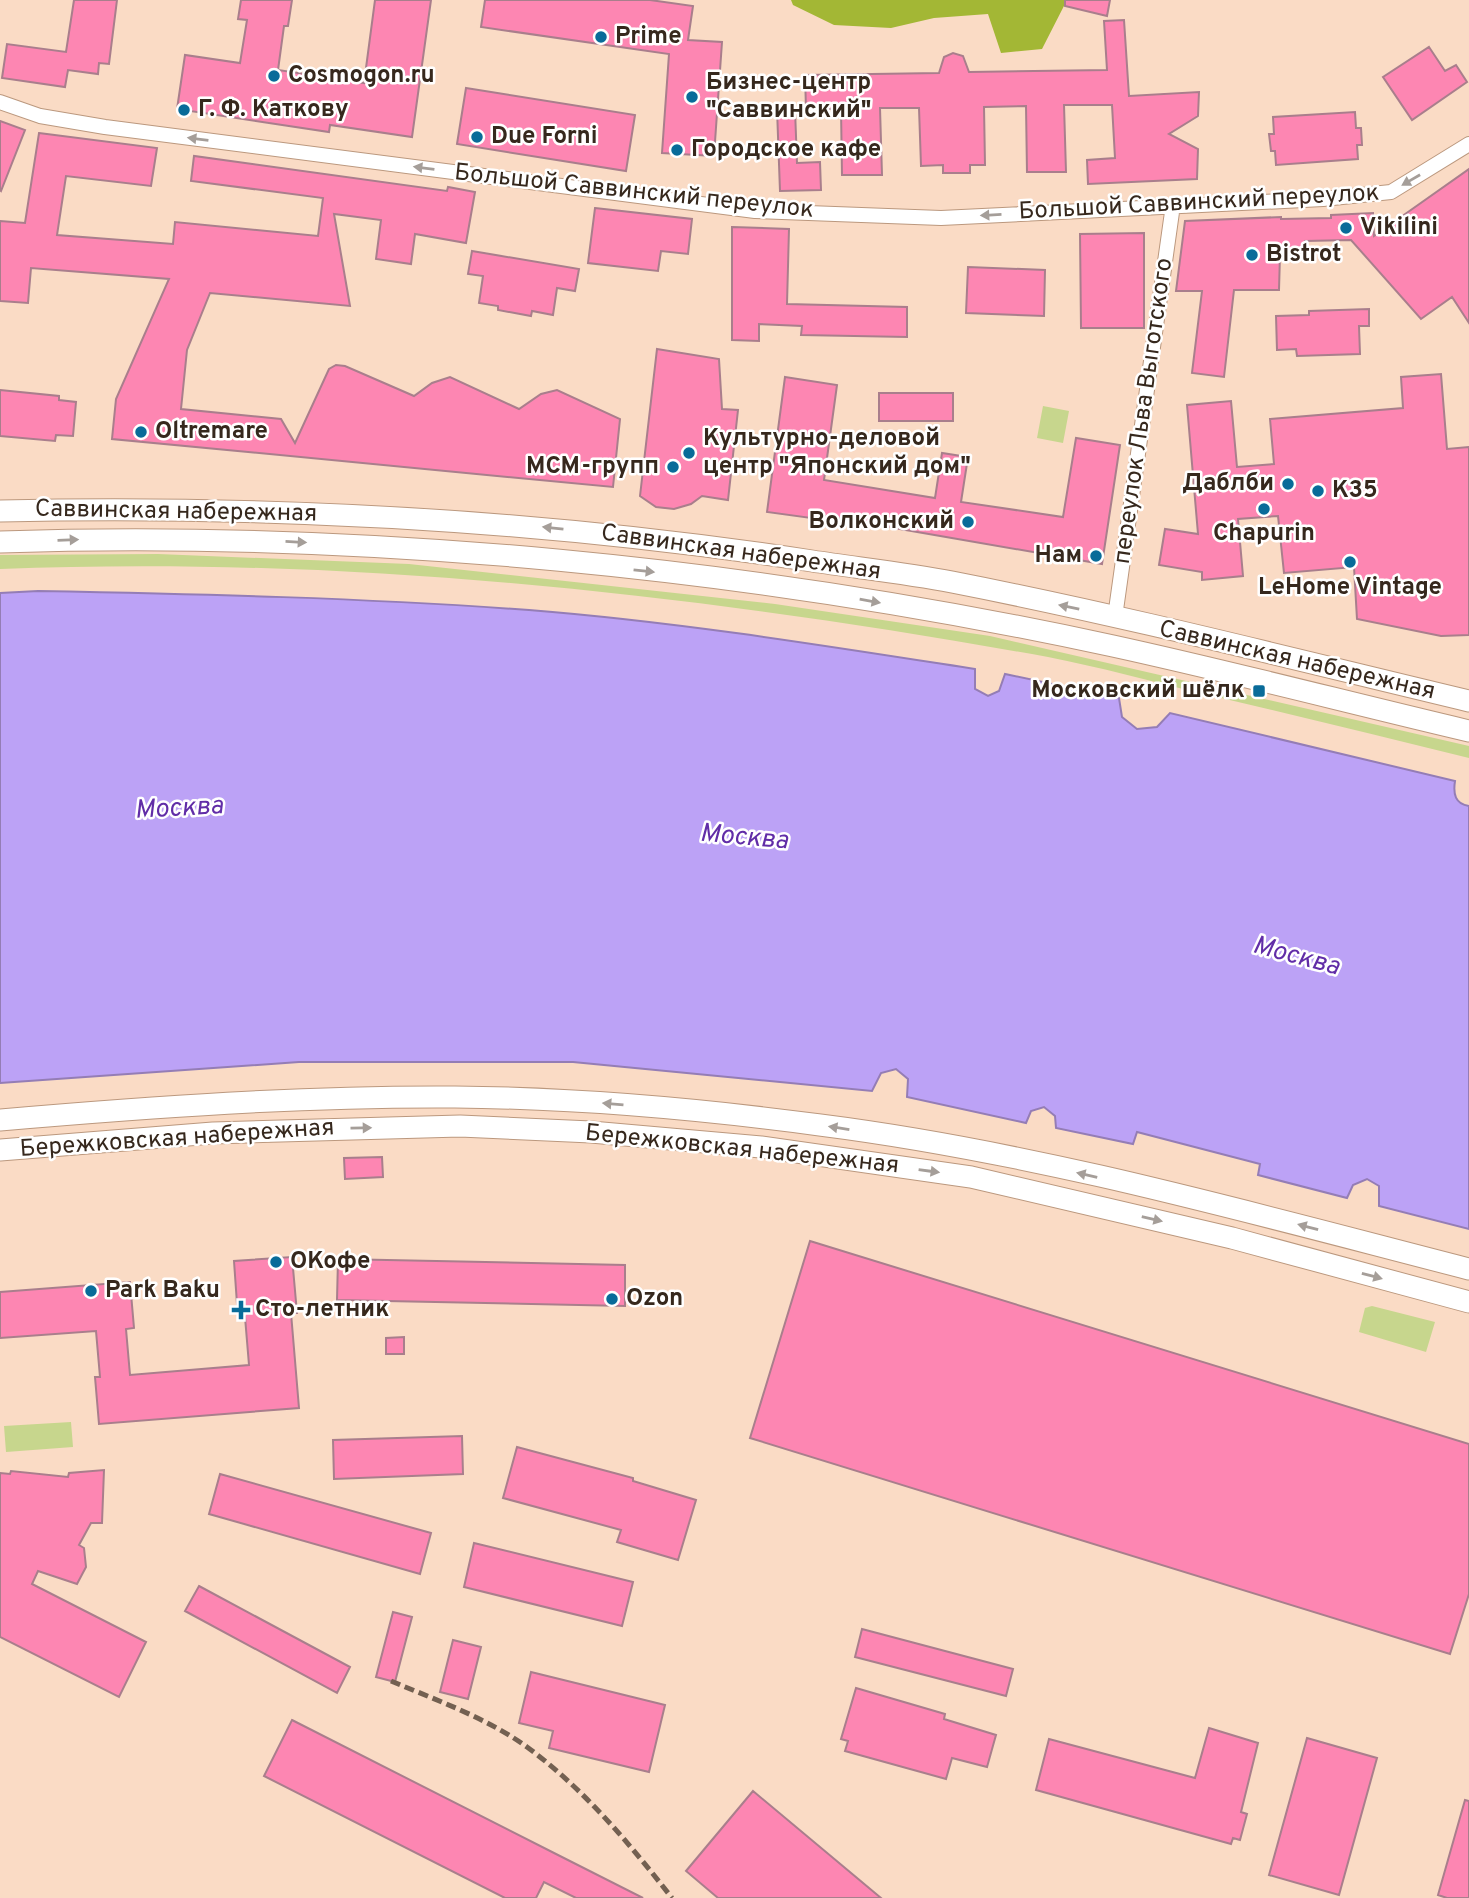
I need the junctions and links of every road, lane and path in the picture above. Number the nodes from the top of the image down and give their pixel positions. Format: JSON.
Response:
{"nodes":[{"id":1,"x":0,"y":102,"type":"edge"},
{"id":2,"x":1469,"y":144,"type":"edge"},
{"id":3,"x":1174,"y":205,"type":"junction"},
{"id":4,"x":0,"y":511,"type":"edge"},
{"id":5,"x":0,"y":542,"type":"edge"},
{"id":6,"x":1115,"y":617,"type":"junction"},
{"id":7,"x":1469,"y":701,"type":"edge"},
{"id":8,"x":1469,"y":731,"type":"edge"},
{"id":9,"x":0,"y":1120,"type":"edge"},
{"id":10,"x":0,"y":1150,"type":"edge"},
{"id":11,"x":1469,"y":1269,"type":"edge"},
{"id":12,"x":1469,"y":1303,"type":"edge"}],
"edges":[{"from":3,"to":1,"type":"street","name":"Большой Саввинский переулок","one_way":true},
{"from":2,"to":3,"type":"street","name":"Большой Саввинский переулок","one_way":true},
{"from":3,"to":6,"type":"street","name":"переулок Льва Выготского"},
{"from":6,"to":4,"type":"main road","name":"Саввинская набережная","one_way":true},
{"from":5,"to":8,"type":"main road","name":"Саввинская набережная","one_way":true},
{"from":6,"to":7,"type":"main road","name":"Саввинская набережная"},
{"from":11,"to":9,"type":"main road","name":"Бережковская набережная","one_way":true},
{"from":10,"to":12,"type":"main road","name":"Бережковская набережная","one_way":true}]}
